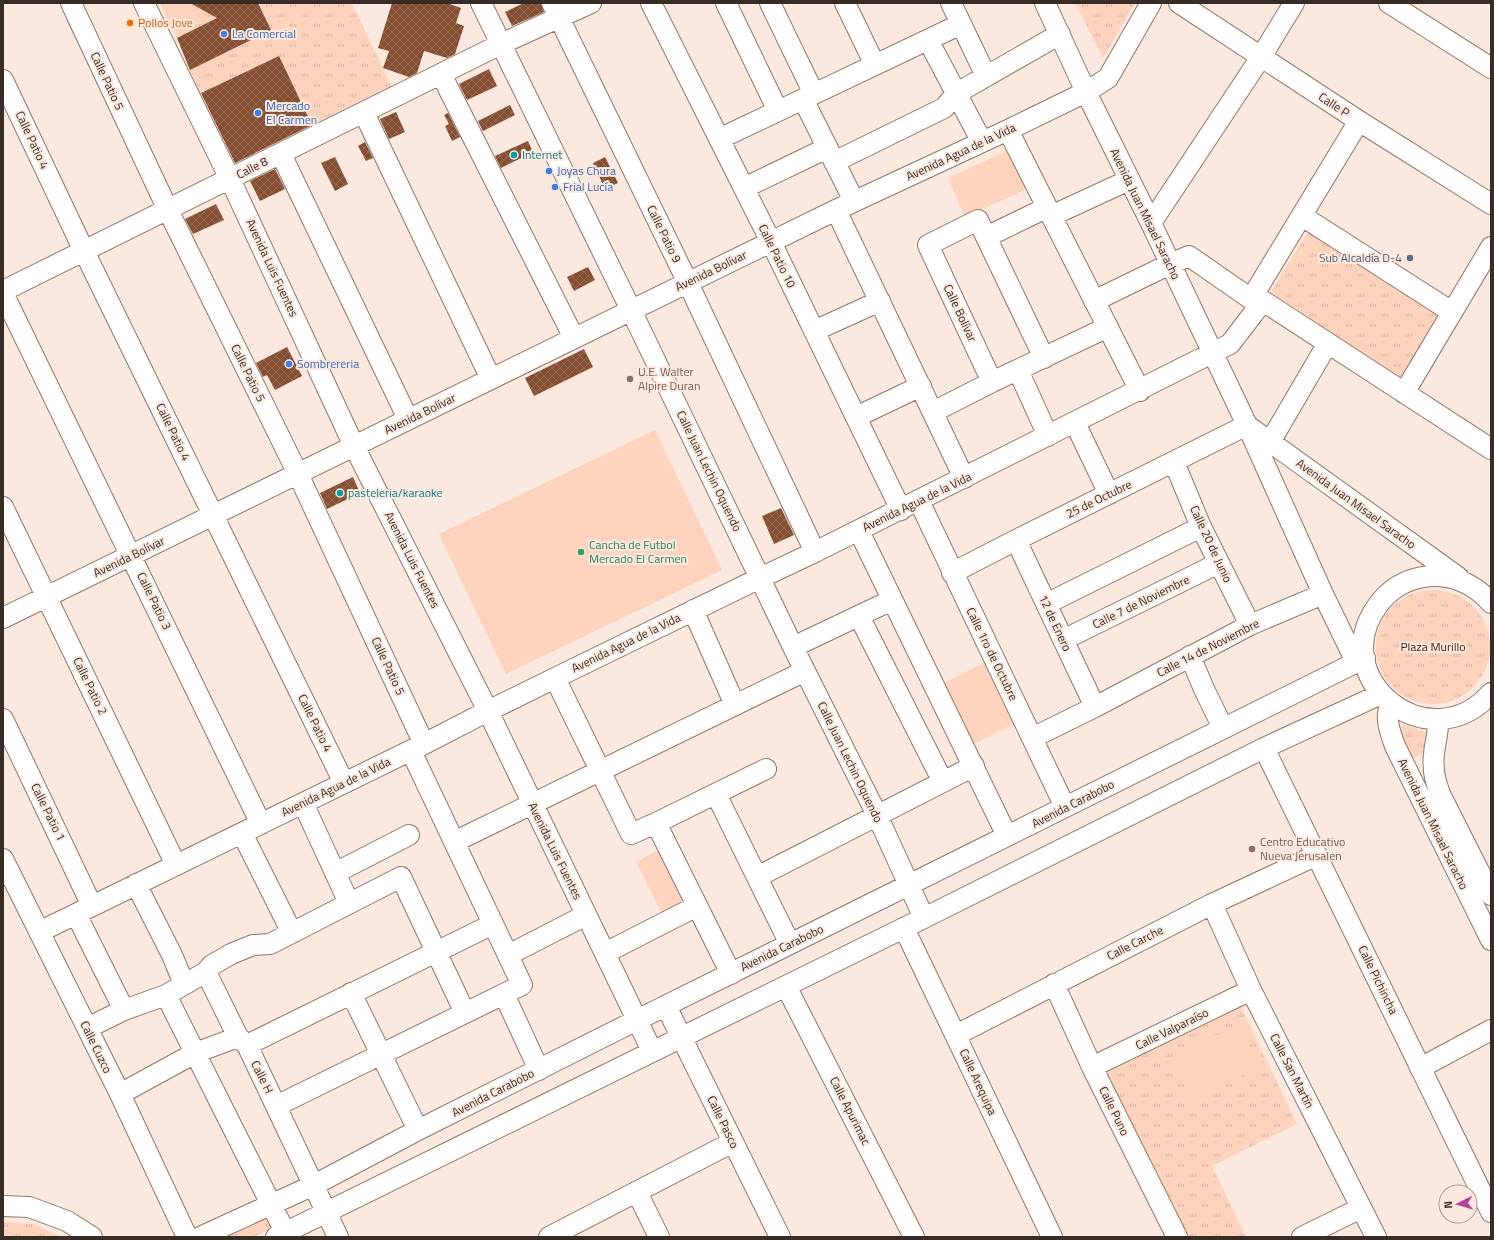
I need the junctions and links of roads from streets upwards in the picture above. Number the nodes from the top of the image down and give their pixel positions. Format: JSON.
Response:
{"nodes":[{"id":1,"x":71,"y":3,"type":"edge"},
{"id":2,"x":144,"y":3,"type":"edge"},
{"id":3,"x":481,"y":3,"type":"edge"},
{"id":4,"x":591,"y":3,"type":"edge"},
{"id":5,"x":651,"y":3,"type":"edge"},
{"id":6,"x":726,"y":3,"type":"edge"},
{"id":7,"x":770,"y":3,"type":"edge"},
{"id":8,"x":845,"y":3,"type":"edge"},
{"id":9,"x":951,"y":3,"type":"edge"},
{"id":10,"x":1045,"y":3,"type":"edge"},
{"id":11,"x":1151,"y":3,"type":"edge"},
{"id":12,"x":1179,"y":3,"type":"edge"},
{"id":13,"x":1294,"y":3,"type":"edge"},
{"id":14,"x":1389,"y":3,"type":"edge"},
{"id":15,"x":555,"y":10,"type":"edge"},
{"id":16,"x":961,"y":24,"type":"junction"},
{"id":17,"x":1060,"y":34,"type":"junction"},
{"id":18,"x":928,"y":40,"type":"junction"},
{"id":19,"x":501,"y":44,"type":"junction"},
{"id":20,"x":1261,"y":57,"type":"junction"},
{"id":21,"x":875,"y":65,"type":"junction"},
{"id":22,"x":1491,"y":68,"type":"edge"},
{"id":23,"x":441,"y":74,"type":"junction"},
{"id":24,"x":986,"y":76,"type":"junction"},
{"id":25,"x":3,"y":80,"type":"edge"},
{"id":26,"x":1086,"y":92,"type":"junction"},
{"id":27,"x":956,"y":93,"type":"junction"},
{"id":28,"x":808,"y":96,"type":"junction"},
{"id":29,"x":778,"y":111,"type":"junction"},
{"id":30,"x":364,"y":113,"type":"junction"},
{"id":31,"x":1359,"y":121,"type":"junction"},
{"id":32,"x":1008,"y":130,"type":"junction"},
{"id":33,"x":719,"y":139,"type":"junction"},
{"id":34,"x":982,"y":142,"type":"junction"},
{"id":35,"x":281,"y":154,"type":"junction"},
{"id":36,"x":831,"y":155,"type":"junction"},
{"id":37,"x":230,"y":179,"type":"junction"},
{"id":38,"x":1130,"y":180,"type":"junction"},
{"id":39,"x":744,"y":188,"type":"junction"},
{"id":40,"x":1491,"y":204,"type":"edge"},
{"id":41,"x":845,"y":206,"type":"junction"},
{"id":42,"x":168,"y":210,"type":"junction"},
{"id":43,"x":1049,"y":212,"type":"junction"},
{"id":44,"x":1302,"y":216,"type":"junction"},
{"id":45,"x":1151,"y":223,"type":"junction"},
{"id":46,"x":986,"y":237,"type":"junction"},
{"id":47,"x":771,"y":242,"type":"junction"},
{"id":48,"x":1491,"y":246,"type":"edge"},
{"id":49,"x":84,"y":251,"type":"junction"},
{"id":50,"x":1170,"y":264,"type":"junction"},
{"id":51,"x":688,"y":282,"type":"junction"},
{"id":52,"x":3,"y":292,"type":"edge"},
{"id":53,"x":1257,"y":300,"type":"junction"},
{"id":54,"x":880,"y":301,"type":"junction"},
{"id":55,"x":1094,"y":301,"type":"junction"},
{"id":56,"x":631,"y":310,"type":"junction"},
{"id":57,"x":1452,"y":312,"type":"junction"},
{"id":58,"x":1108,"y":327,"type":"junction"},
{"id":59,"x":814,"y":331,"type":"junction"},
{"id":60,"x":574,"y":338,"type":"junction"},
{"id":61,"x":1328,"y":343,"type":"junction"},
{"id":62,"x":1212,"y":353,"type":"junction"},
{"id":63,"x":1044,"y":358,"type":"junction"},
{"id":64,"x":1018,"y":370,"type":"junction"},
{"id":65,"x":491,"y":379,"type":"junction"},
{"id":66,"x":992,"y":382,"type":"junction"},
{"id":67,"x":921,"y":386,"type":"junction"},
{"id":68,"x":1140,"y":391,"type":"junction"},
{"id":69,"x":1404,"y":393,"type":"junction"},
{"id":70,"x":933,"y":412,"type":"junction"},
{"id":71,"x":856,"y":417,"type":"junction"},
{"id":72,"x":408,"y":419,"type":"junction"},
{"id":73,"x":1075,"y":423,"type":"junction"},
{"id":74,"x":1247,"y":425,"type":"junction"},
{"id":75,"x":1048,"y":436,"type":"junction"},
{"id":76,"x":1270,"y":442,"type":"junction"},
{"id":77,"x":354,"y":446,"type":"junction"},
{"id":78,"x":1491,"y":449,"type":"edge"},
{"id":79,"x":1174,"y":462,"type":"junction"},
{"id":80,"x":298,"y":474,"type":"junction"},
{"id":81,"x":964,"y":478,"type":"junction"},
{"id":82,"x":1109,"y":494,"type":"junction"},
{"id":83,"x":919,"y":501,"type":"junction"},
{"id":84,"x":3,"y":507,"type":"edge"},
{"id":85,"x":901,"y":510,"type":"junction"},
{"id":86,"x":214,"y":515,"type":"junction"},
{"id":87,"x":1201,"y":526,"type":"junction"},
{"id":88,"x":859,"y":530,"type":"junction"},
{"id":89,"x":1016,"y":540,"type":"junction"},
{"id":90,"x":815,"y":552,"type":"junction"},
{"id":91,"x":132,"y":556,"type":"junction"},
{"id":92,"x":1219,"y":563,"type":"junction"},
{"id":93,"x":952,"y":573,"type":"junction"},
{"id":94,"x":760,"y":578,"type":"junction"},
{"id":95,"x":1466,"y":583,"type":"junction"},
{"id":96,"x":1323,"y":594,"type":"junction"},
{"id":97,"x":47,"y":597,"type":"junction"},
{"id":98,"x":1489,"y":597,"type":"edge"},
{"id":99,"x":892,"y":600,"type":"junction"},
{"id":100,"x":1046,"y":604,"type":"junction"},
{"id":101,"x":694,"y":610,"type":"junction"},
{"id":102,"x":859,"y":616,"type":"junction"},
{"id":103,"x":3,"y":618,"type":"edge"},
{"id":104,"x":1250,"y":625,"type":"junction"},
{"id":105,"x":1062,"y":640,"type":"junction"},
{"id":106,"x":793,"y":647,"type":"junction"},
{"id":107,"x":1190,"y":656,"type":"junction"},
{"id":108,"x":1360,"y":660,"type":"junction"},
{"id":109,"x":805,"y":671,"type":"junction"},
{"id":110,"x":555,"y":678,"type":"junction"},
{"id":111,"x":1491,"y":692,"type":"edge"},
{"id":112,"x":1386,"y":699,"type":"junction"},
{"id":113,"x":734,"y":705,"type":"junction"},
{"id":114,"x":1095,"y":707,"type":"junction"},
{"id":115,"x":488,"y":710,"type":"junction"},
{"id":116,"x":3,"y":719,"type":"edge"},
{"id":117,"x":1438,"y":719,"type":"junction"},
{"id":118,"x":1223,"y":728,"type":"junction"},
{"id":119,"x":1032,"y":738,"type":"junction"},
{"id":120,"x":418,"y":747,"type":"junction"},
{"id":121,"x":1264,"y":748,"type":"junction"},
{"id":122,"x":974,"y":766,"type":"junction"},
{"id":123,"x":766,"y":769,"type":"dead end"},
{"id":124,"x":600,"y":771,"type":"junction"},
{"id":125,"x":942,"y":782,"type":"junction"},
{"id":126,"x":344,"y":783,"type":"junction"},
{"id":127,"x":716,"y":794,"type":"junction"},
{"id":128,"x":303,"y":803,"type":"junction"},
{"id":129,"x":533,"y":804,"type":"junction"},
{"id":130,"x":1066,"y":807,"type":"junction"},
{"id":131,"x":877,"y":815,"type":"junction"},
{"id":132,"x":261,"y":824,"type":"junction"},
{"id":133,"x":656,"y":824,"type":"junction"},
{"id":134,"x":242,"y":833,"type":"junction"},
{"id":135,"x":409,"y":835,"type":"dead end"},
{"id":136,"x":1007,"y":836,"type":"junction"},
{"id":137,"x":454,"y":842,"type":"junction"},
{"id":138,"x":1317,"y":855,"type":"junction"},
{"id":139,"x":3,"y":859,"type":"edge"},
{"id":140,"x":176,"y":865,"type":"junction"},
{"id":141,"x":335,"y":873,"type":"junction"},
{"id":142,"x":757,"y":877,"type":"junction"},
{"id":143,"x":136,"y":884,"type":"junction"},
{"id":144,"x":909,"y":886,"type":"junction"},
{"id":145,"x":1491,"y":895,"type":"edge"},
{"id":146,"x":349,"y":903,"type":"junction"},
{"id":147,"x":1212,"y":904,"type":"junction"},
{"id":148,"x":697,"y":906,"type":"junction"},
{"id":149,"x":84,"y":910,"type":"junction"},
{"id":150,"x":586,"y":915,"type":"junction"},
{"id":151,"x":924,"y":918,"type":"junction"},
{"id":152,"x":493,"y":924,"type":"junction"},
{"id":153,"x":904,"y":928,"type":"junction"},
{"id":154,"x":39,"y":932,"type":"junction"},
{"id":155,"x":292,"y":933,"type":"junction"},
{"id":156,"x":1491,"y":940,"type":"edge"},
{"id":157,"x":790,"y":944,"type":"junction"},
{"id":158,"x":436,"y":951,"type":"junction"},
{"id":159,"x":605,"y":954,"type":"junction"},
{"id":160,"x":508,"y":955,"type":"junction"},
{"id":161,"x":206,"y":972,"type":"junction"},
{"id":162,"x":731,"y":974,"type":"junction"},
{"id":163,"x":184,"y":984,"type":"junction"},
{"id":164,"x":1054,"y":984,"type":"junction"},
{"id":165,"x":786,"y":986,"type":"junction"},
{"id":166,"x":1251,"y":990,"type":"junction"},
{"id":167,"x":351,"y":993,"type":"junction"},
{"id":168,"x":504,"y":994,"type":"junction"},
{"id":169,"x":166,"y":995,"type":"junction"},
{"id":170,"x":666,"y":1006,"type":"junction"},
{"id":171,"x":124,"y":1010,"type":"junction"},
{"id":172,"x":464,"y":1013,"type":"junction"},
{"id":173,"x":637,"y":1020,"type":"junction"},
{"id":174,"x":87,"y":1028,"type":"junction"},
{"id":175,"x":1491,"y":1030,"type":"edge"},
{"id":176,"x":956,"y":1035,"type":"junction"},
{"id":177,"x":682,"y":1037,"type":"junction"},
{"id":178,"x":242,"y":1041,"type":"junction"},
{"id":179,"x":652,"y":1051,"type":"junction"},
{"id":180,"x":195,"y":1053,"type":"junction"},
{"id":181,"x":381,"y":1054,"type":"junction"},
{"id":182,"x":1092,"y":1067,"type":"junction"},
{"id":183,"x":1420,"y":1068,"type":"junction"},
{"id":184,"x":539,"y":1070,"type":"junction"},
{"id":185,"x":120,"y":1094,"type":"junction"},
{"id":186,"x":276,"y":1106,"type":"junction"},
{"id":187,"x":418,"y":1130,"type":"junction"},
{"id":188,"x":733,"y":1142,"type":"junction"},
{"id":189,"x":314,"y":1185,"type":"junction"},
{"id":190,"x":637,"y":1192,"type":"junction"},
{"id":191,"x":272,"y":1204,"type":"junction"},
{"id":192,"x":3,"y":1206,"type":"edge"},
{"id":193,"x":1361,"y":1208,"type":"junction"},
{"id":194,"x":327,"y":1211,"type":"junction"},
{"id":195,"x":1491,"y":1212,"type":"edge"},
{"id":196,"x":1044,"y":1234,"type":"edge"},
{"id":197,"x":281,"y":1235,"type":"edge"},
{"id":198,"x":92,"y":1237,"type":"edge"},
{"id":199,"x":187,"y":1237,"type":"edge"},
{"id":200,"x":200,"y":1237,"type":"edge"},
{"id":201,"x":338,"y":1237,"type":"edge"},
{"id":202,"x":549,"y":1237,"type":"edge"},
{"id":203,"x":659,"y":1237,"type":"edge"},
{"id":204,"x":780,"y":1237,"type":"edge"},
{"id":205,"x":914,"y":1237,"type":"edge"},
{"id":206,"x":1177,"y":1237,"type":"edge"},
{"id":207,"x":1302,"y":1237,"type":"edge"},
{"id":208,"x":1376,"y":1237,"type":"edge"}],
"edges":[{"from":1,"to":42,"type":"street","name":"Calle Patio 5"},
{"from":2,"to":37,"type":"street","name":"Avenida Luis Fuentes"},
{"from":3,"to":19,"type":"street","name":"Calle Juan Lechin Oquendo"},
{"from":4,"to":15,"type":"street","name":"Calle 8"},
{"from":5,"to":33,"type":"street","name":"Calle Patio 10"},
{"from":6,"to":29,"type":"street"},
{"from":7,"to":28,"type":"street"},
{"from":8,"to":21,"type":"street"},
{"from":9,"to":16,"type":"street"},
{"from":10,"to":17,"type":"street","name":"Avenida Juan Misael Saracho"},
{"from":11,"to":26,"type":"street","name":"Avenida Agua de la Vida"},
{"from":12,"to":20,"type":"street","name":"Calle P"},
{"from":13,"to":20,"type":"street"},
{"from":14,"to":22,"type":"street"},
{"from":15,"to":19,"type":"street","name":"Calle 8"},
{"from":15,"to":51,"type":"street","name":"Calle Patio 9"},
{"from":16,"to":18,"type":"street"},
{"from":16,"to":24,"type":"street"},
{"from":17,"to":24,"type":"street"},
{"from":17,"to":26,"type":"street","name":"Avenida Juan Misael Saracho"},
{"from":18,"to":21,"type":"street"},
{"from":18,"to":27,"type":"street"},
{"from":19,"to":23,"type":"street","name":"Calle 8"},
{"from":19,"to":56,"type":"street","name":"Calle Juan Lechin Oquendo"},
{"from":20,"to":31,"type":"street","name":"Calle P"},
{"from":20,"to":45,"type":"street"},
{"from":21,"to":28,"type":"street"},
{"from":23,"to":30,"type":"street","name":"Calle 8"},
{"from":23,"to":60,"type":"street"},
{"from":24,"to":27,"type":"street"},
{"from":25,"to":49,"type":"street","name":"Calle Patio 4"},
{"from":26,"to":32,"type":"street","name":"Avenida Agua de la Vida"},
{"from":26,"to":38,"type":"street","name":"Avenida Juan Misael Saracho"},
{"from":27,"to":34,"type":"street"},
{"from":27,"to":36,"type":"street"},
{"from":28,"to":29,"type":"street"},
{"from":28,"to":36,"type":"street"},
{"from":29,"to":33,"type":"street"},
{"from":30,"to":35,"type":"street","name":"Calle 8"},
{"from":30,"to":65,"type":"street"},
{"from":31,"to":40,"type":"street","name":"Calle P"},
{"from":31,"to":44,"type":"street","name":"Avenida Agua de la Vida"},
{"from":32,"to":34,"type":"street","name":"Avenida Agua de la Vida"},
{"from":32,"to":43,"type":"street"},
{"from":33,"to":39,"type":"street","name":"Calle Patio 10"},
{"from":34,"to":41,"type":"street","name":"Avenida Agua de la Vida"},
{"from":35,"to":37,"type":"street","name":"Calle 8"},
{"from":35,"to":72,"type":"street"},
{"from":36,"to":39,"type":"street"},
{"from":36,"to":41,"type":"street"},
{"from":37,"to":42,"type":"street","name":"Calle 8"},
{"from":37,"to":77,"type":"street","name":"Avenida Luis Fuentes"},
{"from":38,"to":43,"type":"street"},
{"from":38,"to":45,"type":"street","name":"Avenida Juan Misael Saracho"},
{"from":39,"to":47,"type":"street","name":"Calle Patio 10"},
{"from":41,"to":47,"type":"street","name":"Avenida Bolívar"},
{"from":41,"to":54,"type":"street"},
{"from":42,"to":49,"type":"street","name":"Calle 8"},
{"from":42,"to":80,"type":"street","name":"Calle Patio 5"},
{"from":43,"to":46,"type":"street"},
{"from":43,"to":55,"type":"street"},
{"from":44,"to":53,"type":"street","name":"Avenida Agua de la Vida"},
{"from":44,"to":57,"type":"street"},
{"from":45,"to":50,"type":"street","name":"Avenida Juan Misael Saracho"},
{"from":46,"to":63,"type":"street"},
{"from":46,"to":66,"type":"street","name":"Calle Bolívar"},
{"from":47,"to":51,"type":"street","name":"Avenida Bolívar"},
{"from":47,"to":59,"type":"street","name":"Calle Patio 10"},
{"from":48,"to":57,"type":"street"},
{"from":49,"to":52,"type":"street","name":"Calle 8"},
{"from":49,"to":86,"type":"street","name":"Calle Patio 4"},
{"from":50,"to":53,"type":"street"},
{"from":50,"to":55,"type":"street"},
{"from":50,"to":62,"type":"street","name":"Avenida Juan Misael Saracho"},
{"from":51,"to":56,"type":"street","name":"Avenida Bolívar"},
{"from":51,"to":90,"type":"street","name":"Calle Patio 9"},
{"from":52,"to":91,"type":"street","name":"Calle Patio 3"},
{"from":53,"to":61,"type":"street"},
{"from":53,"to":62,"type":"street","name":"Avenida Agua de la Vida"},
{"from":54,"to":59,"type":"street"},
{"from":54,"to":67,"type":"street"},
{"from":55,"to":58,"type":"street"},
{"from":56,"to":60,"type":"street","name":"Avenida Bolívar"},
{"from":56,"to":94,"type":"street","name":"Calle Juan Lechin Oquendo"},
{"from":57,"to":69,"type":"street"},
{"from":58,"to":63,"type":"street"},
{"from":58,"to":68,"type":"street"},
{"from":59,"to":71,"type":"street","name":"Calle Patio 10"},
{"from":60,"to":65,"type":"street","name":"Avenida Bolívar"},
{"from":61,"to":69,"type":"street"},
{"from":61,"to":76,"type":"street"},
{"from":62,"to":68,"type":"street","name":"Avenida Agua de la Vida"},
{"from":62,"to":74,"type":"street","name":"Avenida Juan Misael Saracho"},
{"from":63,"to":64,"type":"street"},
{"from":64,"to":66,"type":"street"},
{"from":64,"to":75,"type":"street"},
{"from":65,"to":72,"type":"street","name":"Avenida Bolívar"},
{"from":66,"to":70,"type":"street"},
{"from":67,"to":70,"type":"street"},
{"from":67,"to":71,"type":"street"},
{"from":68,"to":73,"type":"street","name":"Avenida Agua de la Vida"},
{"from":69,"to":78,"type":"street"},
{"from":70,"to":81,"type":"street"},
{"from":71,"to":85,"type":"street","name":"Calle Patio 10"},
{"from":72,"to":77,"type":"street","name":"Avenida Bolívar"},
{"from":73,"to":75,"type":"street","name":"Avenida Agua de la Vida"},
{"from":73,"to":82,"type":"street"},
{"from":74,"to":76,"type":"street","name":"Avenida Juan Misael Saracho"},
{"from":74,"to":79,"type":"street","name":"25 de Octubre"},
{"from":74,"to":96,"type":"street","name":"Avenida Juan Misael Saracho"},
{"from":75,"to":81,"type":"street","name":"Avenida Agua de la Vida"},
{"from":76,"to":95,"type":"street","name":"Avenida Juan Misael Saracho"},
{"from":77,"to":80,"type":"street","name":"Avenida Bolívar"},
{"from":77,"to":115,"type":"street","name":"Avenida Luis Fuentes"},
{"from":79,"to":82,"type":"street","name":"25 de Octubre"},
{"from":79,"to":87,"type":"street","name":"Calle 20 de Junio"},
{"from":80,"to":86,"type":"street","name":"Avenida Bolívar"},
{"from":80,"to":120,"type":"street","name":"Calle Patio 5"},
{"from":81,"to":83,"type":"street","name":"Avenida Agua de la Vida"},
{"from":82,"to":89,"type":"street","name":"25 de Octubre"},
{"from":83,"to":85,"type":"street","name":"Avenida Agua de la Vida"},
{"from":83,"to":93,"type":"street","name":"Calle 1ro de Octubre"},
{"from":84,"to":97,"type":"street","name":"Calle Patio 2"},
{"from":85,"to":88,"type":"street","name":"Avenida Agua de la Vida"},
{"from":86,"to":91,"type":"street","name":"Avenida Bolívar"},
{"from":86,"to":126,"type":"street","name":"Calle Patio 4"},
{"from":87,"to":92,"type":"street","name":"Calle 20 de Junio"},
{"from":87,"to":100,"type":"street"},
{"from":88,"to":90,"type":"street","name":"Avenida Agua de la Vida"},
{"from":88,"to":99,"type":"street"},
{"from":89,"to":93,"type":"street","name":"25 de Octubre"},
{"from":89,"to":100,"type":"street","name":"12 de Enero"},
{"from":90,"to":94,"type":"street","name":"Avenida Agua de la Vida"},
{"from":91,"to":97,"type":"street","name":"Avenida Bolívar"},
{"from":91,"to":132,"type":"street","name":"Calle Patio 3"},
{"from":92,"to":104,"type":"street","name":"Calle 20 de Junio"},
{"from":92,"to":105,"type":"street","name":"Calle 7 de Noviembre"},
{"from":93,"to":119,"type":"street","name":"Calle 1ro de Octubre"},
{"from":94,"to":101,"type":"street","name":"Avenida Agua de la Vida"},
{"from":94,"to":106,"type":"street","name":"Calle Juan Lechin Oquendo"},
{"from":95,"to":98,"type":"street"},
{"from":95,"to":108,"type":"street"},
{"from":96,"to":104,"type":"street","name":"Calle 14 de Noviembre"},
{"from":96,"to":108,"type":"street","name":"Avenida Juan Misael Saracho"},
{"from":97,"to":103,"type":"street","name":"Avenida Bolívar"},
{"from":97,"to":140,"type":"street","name":"Calle Patio 2"},
{"from":99,"to":102,"type":"street"},
{"from":99,"to":122,"type":"street"},
{"from":100,"to":105,"type":"street","name":"12 de Enero"},
{"from":101,"to":110,"type":"street","name":"Avenida Agua de la Vida"},
{"from":101,"to":113,"type":"street"},
{"from":102,"to":106,"type":"street"},
{"from":102,"to":125,"type":"street"},
{"from":104,"to":107,"type":"street","name":"Calle 14 de Noviembre"},
{"from":105,"to":114,"type":"street","name":"12 de Enero"},
{"from":106,"to":109,"type":"street","name":"Calle Juan Lechin Oquendo"},
{"from":107,"to":114,"type":"street","name":"Calle 14 de Noviembre"},
{"from":107,"to":118,"type":"street"},
{"from":108,"to":112,"type":"street"},
{"from":108,"to":118,"type":"street","name":"Avenida Carabobo"},
{"from":109,"to":113,"type":"street"},
{"from":109,"to":131,"type":"street","name":"Calle Juan Lechin Oquendo"},
{"from":110,"to":115,"type":"street","name":"Avenida Agua de la Vida"},
{"from":110,"to":124,"type":"street"},
{"from":111,"to":117,"type":"street"},
{"from":112,"to":117,"type":"street"},
{"from":112,"to":121,"type":"street"},
{"from":112,"to":156,"type":"street","name":"Avenida Juan Misael Saracho"},
{"from":113,"to":124,"type":"street"},
{"from":114,"to":119,"type":"street","name":"Calle 14 de Noviembre"},
{"from":115,"to":120,"type":"street","name":"Avenida Agua de la Vida"},
{"from":115,"to":129,"type":"street","name":"Avenida Luis Fuentes"},
{"from":116,"to":149,"type":"street","name":"Calle Patio 1"},
{"from":117,"to":145,"type":"street","name":"Avenida Juan Misael Saracho"},
{"from":118,"to":130,"type":"street","name":"Avenida Carabobo"},
{"from":119,"to":130,"type":"street","name":"Calle 1ro de Octubre"},
{"from":120,"to":126,"type":"street","name":"Avenida Agua de la Vida"},
{"from":120,"to":137,"type":"street","name":"Calle Patio 5"},
{"from":121,"to":138,"type":"street","name":"Calle Pichincha"},
{"from":121,"to":151,"type":"street"},
{"from":122,"to":125,"type":"street"},
{"from":122,"to":136,"type":"street"},
{"from":123,"to":127,"type":"street"},
{"from":124,"to":129,"type":"street"},
{"from":124,"to":133,"type":"street"},
{"from":125,"to":131,"type":"street"},
{"from":126,"to":128,"type":"street","name":"Avenida Agua de la Vida"},
{"from":127,"to":133,"type":"street"},
{"from":127,"to":142,"type":"street"},
{"from":128,"to":132,"type":"street","name":"Avenida Agua de la Vida"},
{"from":128,"to":141,"type":"street"},
{"from":129,"to":137,"type":"street"},
{"from":129,"to":150,"type":"street","name":"Avenida Luis Fuentes"},
{"from":130,"to":136,"type":"street","name":"Avenida Carabobo"},
{"from":131,"to":142,"type":"street"},
{"from":131,"to":144,"type":"street","name":"Calle Juan Lechin Oquendo"},
{"from":132,"to":134,"type":"street","name":"Avenida Agua de la Vida"},
{"from":133,"to":148,"type":"street"},
{"from":134,"to":140,"type":"street","name":"Avenida Agua de la Vida"},
{"from":134,"to":155,"type":"street"},
{"from":135,"to":141,"type":"street"},
{"from":136,"to":144,"type":"street","name":"Avenida Carabobo"},
{"from":137,"to":152,"type":"street","name":"Calle Patio 5"},
{"from":138,"to":147,"type":"street","name":"Calle Carche"},
{"from":138,"to":183,"type":"street","name":"Calle Pichincha"},
{"from":139,"to":154,"type":"street","name":"Calle Cuzco"},
{"from":140,"to":143,"type":"street","name":"Avenida Agua de la Vida"},
{"from":141,"to":146,"type":"street"},
{"from":142,"to":157,"type":"street"},
{"from":143,"to":149,"type":"street","name":"Avenida Agua de la Vida"},
{"from":143,"to":163,"type":"street"},
{"from":144,"to":151,"type":"street","name":"Calle Juan Lechin Oquendo"},
{"from":144,"to":157,"type":"street","name":"Avenida Carabobo"},
{"from":146,"to":155,"type":"street"},
{"from":146,"to":158,"type":"street"},
{"from":147,"to":164,"type":"street","name":"Calle Carche"},
{"from":147,"to":166,"type":"street","name":"Calle San Martín"},
{"from":148,"to":159,"type":"street"},
{"from":148,"to":162,"type":"street"},
{"from":149,"to":154,"type":"street","name":"Avenida Agua de la Vida"},
{"from":149,"to":171,"type":"street","name":"Calle Patio 1"},
{"from":150,"to":159,"type":"street","name":"Avenida Luis Fuentes"},
{"from":150,"to":160,"type":"street"},
{"from":151,"to":153,"type":"street"},
{"from":152,"to":158,"type":"street"},
{"from":152,"to":160,"type":"street","name":"Calle Patio 5"},
{"from":153,"to":165,"type":"street"},
{"from":153,"to":176,"type":"street","name":"Calle Arequipa"},
{"from":154,"to":174,"type":"street","name":"Calle Cuzco"},
{"from":155,"to":161,"type":"street"},
{"from":157,"to":162,"type":"street","name":"Avenida Carabobo"},
{"from":158,"to":167,"type":"street"},
{"from":158,"to":172,"type":"street"},
{"from":159,"to":173,"type":"street","name":"Avenida Luis Fuentes"},
{"from":160,"to":168,"type":"street","name":"Calle Patio 5"},
{"from":161,"to":163,"type":"street"},
{"from":161,"to":178,"type":"street","name":"Calle H"},
{"from":162,"to":170,"type":"street","name":"Avenida Carabobo"},
{"from":163,"to":169,"type":"street"},
{"from":164,"to":176,"type":"street","name":"Calle Carche"},
{"from":164,"to":182,"type":"street","name":"Calle Puno"},
{"from":165,"to":177,"type":"street"},
{"from":165,"to":205,"type":"street","name":"Calle Apurimac"},
{"from":166,"to":182,"type":"street","name":"Calle Valparaíso"},
{"from":166,"to":193,"type":"street","name":"Calle San Martín"},
{"from":167,"to":178,"type":"street"},
{"from":167,"to":181,"type":"street"},
{"from":168,"to":172,"type":"street"},
{"from":168,"to":184,"type":"street"},
{"from":169,"to":171,"type":"street"},
{"from":169,"to":180,"type":"street"},
{"from":170,"to":173,"type":"street","name":"Avenida Carabobo"},
{"from":170,"to":177,"type":"street","name":"Calle Pasco"},
{"from":171,"to":174,"type":"street"},
{"from":172,"to":181,"type":"street"},
{"from":173,"to":179,"type":"street","name":"Avenida Luis Fuentes"},
{"from":173,"to":184,"type":"street","name":"Avenida Carabobo"},
{"from":174,"to":185,"type":"street","name":"Calle Cuzco"},
{"from":175,"to":183,"type":"street"},
{"from":176,"to":196,"type":"street","name":"Calle Arequipa"},
{"from":177,"to":179,"type":"street"},
{"from":177,"to":188,"type":"street","name":"Calle Pasco"},
{"from":178,"to":180,"type":"street"},
{"from":178,"to":186,"type":"street","name":"Calle H"},
{"from":179,"to":194,"type":"street"},
{"from":180,"to":185,"type":"street"},
{"from":180,"to":191,"type":"street"},
{"from":181,"to":186,"type":"street"},
{"from":181,"to":187,"type":"street"},
{"from":182,"to":206,"type":"street","name":"Calle Puno"},
{"from":183,"to":195,"type":"street","name":"Calle Pichincha"},
{"from":184,"to":187,"type":"street","name":"Avenida Carabobo"},
{"from":185,"to":199,"type":"street","name":"Calle Cuzco"},
{"from":186,"to":189,"type":"street","name":"Calle H"},
{"from":187,"to":189,"type":"street","name":"Avenida Carabobo"},
{"from":188,"to":190,"type":"street"},
{"from":188,"to":204,"type":"street","name":"Calle Pasco"},
{"from":189,"to":191,"type":"street","name":"Avenida Carabobo"},
{"from":189,"to":194,"type":"street","name":"Calle H"},
{"from":190,"to":202,"type":"street"},
{"from":190,"to":203,"type":"street"},
{"from":191,"to":197,"type":"street"},
{"from":191,"to":200,"type":"street","name":"Avenida Carabobo"},
{"from":192,"to":198,"type":"street"},
{"from":193,"to":207,"type":"street"},
{"from":193,"to":208,"type":"street","name":"Calle San Martín"},
{"from":194,"to":197,"type":"street"},
{"from":194,"to":201,"type":"street","name":"Calle H"}]}
